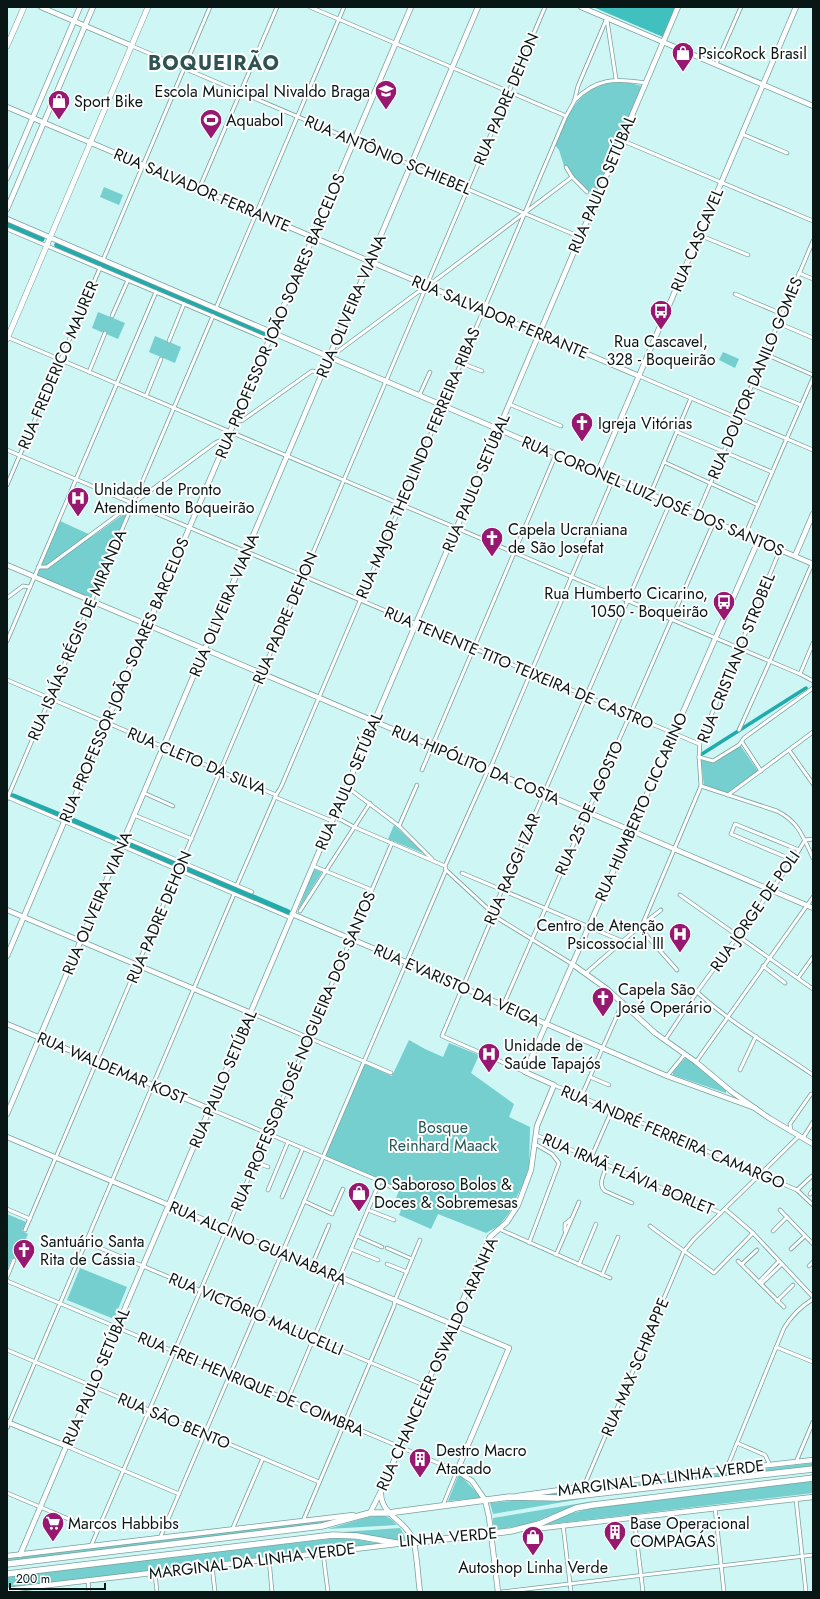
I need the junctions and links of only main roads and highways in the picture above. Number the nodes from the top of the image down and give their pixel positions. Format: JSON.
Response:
{"nodes":[{"id":1,"x":24,"y":7,"type":"edge"},
{"id":2,"x":41,"y":7,"type":"edge"},
{"id":3,"x":80,"y":7,"type":"edge"},
{"id":4,"x":93,"y":7,"type":"edge"},
{"id":5,"x":148,"y":7,"type":"edge"},
{"id":6,"x":411,"y":7,"type":"edge"},
{"id":7,"x":478,"y":7,"type":"edge"},
{"id":8,"x":581,"y":7,"type":"edge"},
{"id":9,"x":678,"y":7,"type":"edge"},
{"id":10,"x":796,"y":7,"type":"edge"},
{"id":11,"x":74,"y":21,"type":"junction"},
{"id":12,"x":85,"y":26,"type":"junction"},
{"id":13,"x":663,"y":42,"type":"junction"},
{"id":14,"x":7,"y":46,"type":"edge"},
{"id":15,"x":132,"y":46,"type":"junction"},
{"id":16,"x":763,"y":85,"type":"junction"},
{"id":17,"x":813,"y":106,"type":"edge"},
{"id":18,"x":7,"y":107,"type":"edge"},
{"id":19,"x":33,"y":118,"type":"junction"},
{"id":20,"x":44,"y":123,"type":"junction"},
{"id":21,"x":90,"y":143,"type":"junction"},
{"id":22,"x":7,"y":178,"type":"edge"},
{"id":23,"x":7,"y":209,"type":"edge"},
{"id":24,"x":7,"y":219,"type":"edge"},
{"id":25,"x":50,"y":238,"type":"junction"},
{"id":26,"x":313,"y":238,"type":"junction"},
{"id":27,"x":370,"y":262,"type":"junction"},
{"id":28,"x":272,"y":332,"type":"junction"},
{"id":29,"x":539,"y":334,"type":"junction"},
{"id":30,"x":7,"y":338,"type":"edge"},
{"id":31,"x":329,"y":358,"type":"junction"},
{"id":32,"x":639,"y":376,"type":"junction"},
{"id":33,"x":498,"y":430,"type":"junction"},
{"id":34,"x":598,"y":472,"type":"junction"},
{"id":35,"x":813,"y":514,"type":"edge"},
{"id":36,"x":758,"y":541,"type":"junction"},
{"id":37,"x":795,"y":556,"type":"junction"},
{"id":38,"x":812,"y":564,"type":"edge"},
{"id":39,"x":7,"y":565,"type":"edge"},
{"id":40,"x":148,"y":625,"type":"junction"},
{"id":41,"x":205,"y":649,"type":"junction"},
{"id":42,"x":374,"y":722,"type":"junction"},
{"id":43,"x":631,"y":831,"type":"junction"},
{"id":44,"x":813,"y":908,"type":"edge"},
{"id":45,"x":7,"y":910,"type":"edge"},
{"id":46,"x":292,"y":916,"type":"junction"},
{"id":47,"x":24,"y":917,"type":"junction"},
{"id":48,"x":81,"y":941,"type":"junction"},
{"id":49,"x":7,"y":956,"type":"edge"},
{"id":50,"x":572,"y":964,"type":"junction"},
{"id":51,"x":251,"y":1013,"type":"junction"},
{"id":52,"x":7,"y":1024,"type":"edge"},
{"id":53,"x":546,"y":1024,"type":"junction"},
{"id":54,"x":40,"y":1037,"type":"junction"},
{"id":55,"x":525,"y":1072,"type":"joint"},
{"id":56,"x":554,"y":1085,"type":"joint"},
{"id":57,"x":730,"y":1090,"type":"junction"},
{"id":58,"x":726,"y":1098,"type":"junction"},
{"id":59,"x":755,"y":1108,"type":"junction"},
{"id":60,"x":210,"y":1109,"type":"junction"},
{"id":61,"x":7,"y":1114,"type":"edge"},
{"id":62,"x":7,"y":1137,"type":"edge"},
{"id":63,"x":813,"y":1144,"type":"edge"},
{"id":64,"x":169,"y":1205,"type":"junction"},
{"id":65,"x":453,"y":1325,"type":"junction"},
{"id":66,"x":8,"y":1422,"type":"edge"},
{"id":67,"x":66,"y":1446,"type":"junction"},
{"id":68,"x":813,"y":1460,"type":"edge"},
{"id":69,"x":813,"y":1469,"type":"edge"},
{"id":70,"x":457,"y":1471,"type":"joint"},
{"id":71,"x":813,"y":1478,"type":"edge"},
{"id":72,"x":381,"y":1491,"type":"junction"},
{"id":73,"x":509,"y":1497,"type":"junction"},
{"id":74,"x":813,"y":1497,"type":"edge"},
{"id":75,"x":485,"y":1500,"type":"junction"},
{"id":76,"x":370,"y":1513,"type":"junction"},
{"id":77,"x":388,"y":1513,"type":"junction"},
{"id":78,"x":511,"y":1531,"type":"junction"},
{"id":79,"x":491,"y":1534,"type":"junction"},
{"id":80,"x":414,"y":1542,"type":"junction"},
{"id":81,"x":402,"y":1544,"type":"junction"},
{"id":82,"x":20,"y":1555,"type":"junction"},
{"id":83,"x":7,"y":1556,"type":"edge"},
{"id":84,"x":7,"y":1564,"type":"edge"},
{"id":85,"x":7,"y":1574,"type":"edge"},
{"id":86,"x":7,"y":1590,"type":"edge"},
{"id":87,"x":22,"y":1590,"type":"edge"},
{"id":88,"x":420,"y":1592,"type":"edge"},
{"id":89,"x":499,"y":1592,"type":"edge"}],
"edges":[{"from":1,"to":14,"type":"main road"},
{"from":2,"to":11,"type":"main road","name":"RUA ANTÔNIO SCHIEBEL"},
{"from":3,"to":11,"type":"main road"},
{"from":4,"to":12,"type":"main road"},
{"from":5,"to":15,"type":"main road"},
{"from":6,"to":26,"type":"main road","name":"RUA PROFESSOR JOÃO SOARES BARCELOS"},
{"from":7,"to":27,"type":"main road","name":"RUA OLIVEIRA VIANA"},
{"from":8,"to":13,"type":"main road"},
{"from":9,"to":13,"type":"main road","name":"RUA PAULO SETÚBAL"},
{"from":10,"to":16,"type":"main road","name":"RUA CASCAVEL"},
{"from":11,"to":12,"type":"main road","name":"RUA ANTÔNIO SCHIEBEL"},
{"from":11,"to":19,"type":"main road"},
{"from":12,"to":15,"type":"main road","name":"RUA ANTÔNIO SCHIEBEL"},
{"from":12,"to":20,"type":"main road"},
{"from":13,"to":16,"type":"main road"},
{"from":13,"to":29,"type":"main road","name":"RUA PAULO SETÚBAL"},
{"from":15,"to":21,"type":"main road"},
{"from":16,"to":17,"type":"main road"},
{"from":16,"to":32,"type":"main road","name":"RUA CASCAVEL"},
{"from":18,"to":19,"type":"main road","name":"RUA SALVADOR FERRANTE"},
{"from":19,"to":20,"type":"main road","name":"RUA SALVADOR FERRANTE"},
{"from":19,"to":22,"type":"main road"},
{"from":20,"to":21,"type":"main road","name":"RUA SALVADOR FERRANTE"},
{"from":20,"to":23,"type":"main road"},
{"from":21,"to":25,"type":"main road"},
{"from":21,"to":26,"type":"main road","name":"RUA SALVADOR FERRANTE"},
{"from":24,"to":25,"type":"main road","name":"RUA CORONEL LUIZ JOSÉ DOS SANTOS"},
{"from":25,"to":28,"type":"main road","name":"RUA CORONEL LUIZ JOSÉ DOS SANTOS"},
{"from":25,"to":30,"type":"main road"},
{"from":26,"to":27,"type":"main road","name":"RUA SALVADOR FERRANTE"},
{"from":26,"to":28,"type":"main road","name":"RUA PROFESSOR JOÃO SOARES BARCELOS"},
{"from":27,"to":29,"type":"main road","name":"RUA SALVADOR FERRANTE"},
{"from":27,"to":31,"type":"main road","name":"RUA OLIVEIRA VIANA"},
{"from":28,"to":31,"type":"main road","name":"RUA CORONEL LUIZ JOSÉ DOS SANTOS"},
{"from":28,"to":40,"type":"main road","name":"RUA PROFESSOR JOÃO SOARES BARCELOS"},
{"from":29,"to":32,"type":"main road","name":"RUA SALVADOR FERRANTE"},
{"from":29,"to":33,"type":"main road","name":"RUA PAULO SETÚBAL"},
{"from":31,"to":33,"type":"main road","name":"RUA CORONEL LUIZ JOSÉ DOS SANTOS"},
{"from":31,"to":41,"type":"main road","name":"RUA OLIVEIRA VIANA"},
{"from":32,"to":34,"type":"main road","name":"RUA CASCAVEL"},
{"from":33,"to":34,"type":"main road","name":"RUA CORONEL LUIZ JOSÉ DOS SANTOS"},
{"from":33,"to":42,"type":"main road","name":"RUA PAULO SETÚBAL"},
{"from":34,"to":36,"type":"main road","name":"RUA CORONEL LUIZ JOSÉ DOS SANTOS"},
{"from":35,"to":37,"type":"main road"},
{"from":36,"to":37,"type":"main road","name":"RUA CORONEL LUIZ JOSÉ DOS SANTOS"},
{"from":36,"to":43,"type":"main road","name":"RUA HUMBERTO CICCARINO"},
{"from":37,"to":38,"type":"main road","name":"RUA CORONEL LUIZ JOSÉ DOS SANTOS"},
{"from":39,"to":40,"type":"main road","name":"RUA HIPÓLITO DA COSTA"},
{"from":40,"to":41,"type":"main road","name":"RUA HIPÓLITO DA COSTA"},
{"from":40,"to":47,"type":"main road","name":"RUA PROFESSOR JOÃO SOARES BARCELOS"},
{"from":41,"to":42,"type":"main road","name":"RUA HIPÓLITO DA COSTA"},
{"from":41,"to":48,"type":"main road","name":"RUA OLIVEIRA VIANA"},
{"from":42,"to":43,"type":"main road","name":"RUA HIPÓLITO DA COSTA"},
{"from":42,"to":46,"type":"main road","name":"RUA PAULO SETÚBAL"},
{"from":43,"to":44,"type":"main road","name":"RUA HIPÓLITO DA COSTA"},
{"from":43,"to":50,"type":"main road","name":"RUA HUMBERTO CICCARINO"},
{"from":45,"to":47,"type":"main road"},
{"from":46,"to":51,"type":"main road","name":"RUA PAULO SETÚBAL"},
{"from":46,"to":53,"type":"main road","name":"RUA EVARISTO DA VEIGA"},
{"from":47,"to":48,"type":"main road"},
{"from":47,"to":49,"type":"main road","name":"RUA PROFESSOR JOÃO SOARES BARCELOS"},
{"from":48,"to":51,"type":"main road"},
{"from":48,"to":54,"type":"main road","name":"RUA OLIVEIRA VIANA"},
{"from":50,"to":53,"type":"main road","name":"RUA HUMBERTO CICCARINO"},
{"from":50,"to":57,"type":"main road"},
{"from":51,"to":60,"type":"main road","name":"RUA PAULO SETÚBAL"},
{"from":52,"to":54,"type":"main road","name":"RUA WALDEMAR KOST"},
{"from":53,"to":55,"type":"main road","name":"RUA HUMBERTO CICCARINO"},
{"from":53,"to":58,"type":"main road","name":"RUA EVARISTO DA VEIGA"},
{"from":54,"to":60,"type":"main road","name":"RUA WALDEMAR KOST"},
{"from":54,"to":61,"type":"main road","name":"RUA OLIVEIRA VIANA"},
{"from":55,"to":56,"type":"main road","name":"RUA ANDRÉ FERREIRA CAMARGO"},
{"from":56,"to":65,"type":"main road","name":"RUA CHANCELER OSWALDO ARANHA"},
{"from":57,"to":58,"type":"main road"},
{"from":57,"to":59,"type":"main road"},
{"from":58,"to":59,"type":"main road","name":"RUA EVARISTO DA VEIGA"},
{"from":59,"to":63,"type":"main road"},
{"from":60,"to":64,"type":"main road","name":"RUA PAULO SETÚBAL"},
{"from":62,"to":64,"type":"main road","name":"RUA ALCINO GUANABARA"},
{"from":64,"to":65,"type":"main road","name":"RUA ALCINO GUANABARA"},
{"from":64,"to":67,"type":"main road","name":"RUA PAULO SETÚBAL"},
{"from":65,"to":70,"type":"main road","name":"RUA ALCINO GUANABARA"},
{"from":65,"to":72,"type":"main road","name":"RUA CHANCELER OSWALDO ARANHA"},
{"from":66,"to":67,"type":"main road"},
{"from":67,"to":82,"type":"main road","name":"RUA PAULO SETÚBAL"},
{"from":68,"to":73,"type":"main road","name":"MARGINAL DA LINHA VERDE"},
{"from":69,"to":73,"type":"highway","name":"LINHA VERDE"},
{"from":70,"to":75,"type":"main road","name":"RUA FREI HENRIQUE DE COIMBRA"},
{"from":71,"to":78,"type":"highway","name":"LINHA VERDE"},
{"from":72,"to":76,"type":"main road","name":"RUA CHANCELER OSWALDO ARANHA"},
{"from":72,"to":77,"type":"main road"},
{"from":73,"to":75,"type":"highway","name":"LINHA VERDE"},
{"from":74,"to":78,"type":"main road"},
{"from":75,"to":77,"type":"highway","name":"LINHA VERDE"},
{"from":75,"to":79,"type":"main road"},
{"from":76,"to":77,"type":"highway","name":"LINHA VERDE"},
{"from":76,"to":82,"type":"main road","name":"MARGINAL DA LINHA VERDE"},
{"from":76,"to":84,"type":"highway","name":"LINHA VERDE"},
{"from":77,"to":80,"type":"main road"},
{"from":78,"to":79,"type":"highway","name":"LINHA VERDE"},
{"from":79,"to":80,"type":"highway","name":"LINHA VERDE"},
{"from":79,"to":89,"type":"main road"},
{"from":80,"to":81,"type":"highway","name":"LINHA VERDE"},
{"from":80,"to":88,"type":"main road"},
{"from":81,"to":85,"type":"highway","name":"LINHA VERDE"},
{"from":81,"to":87,"type":"main road","name":"MARGINAL DA LINHA VERDE"},
{"from":82,"to":83,"type":"main road","name":"MARGINAL DA LINHA VERDE"},
{"from":86,"to":87,"type":"main road","name":"MARGINAL DA LINHA VERDE"}]}
